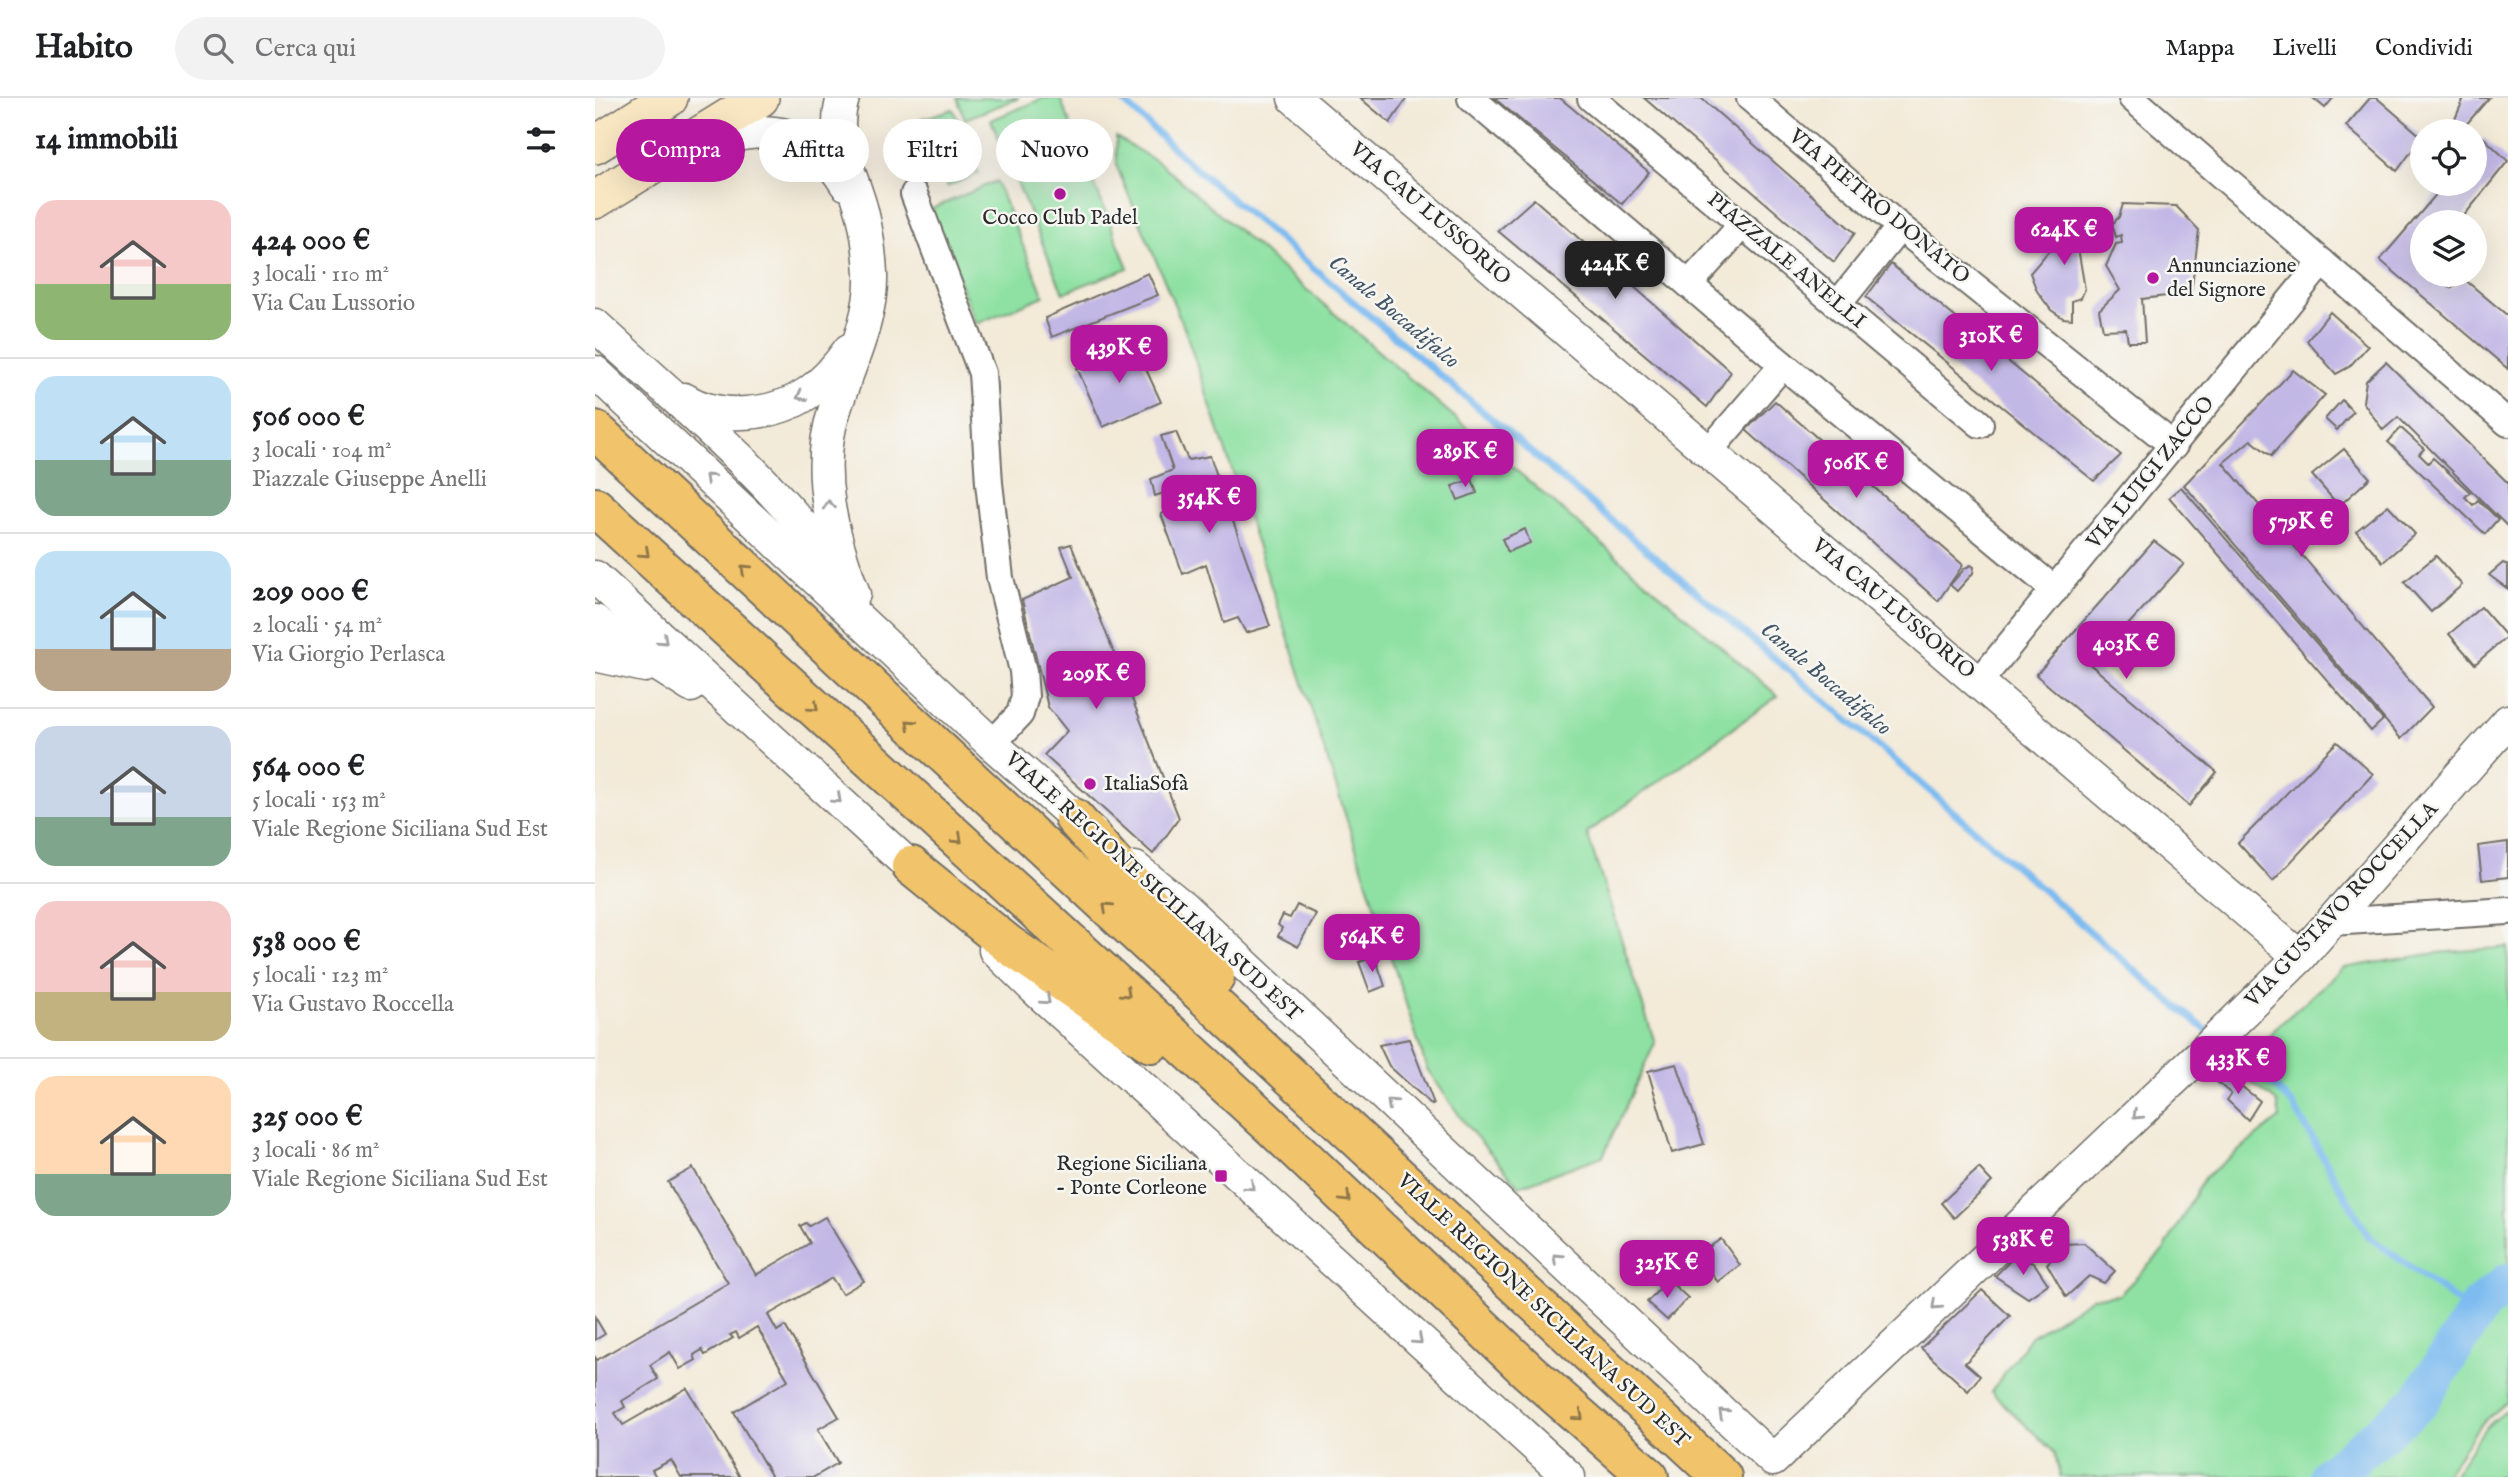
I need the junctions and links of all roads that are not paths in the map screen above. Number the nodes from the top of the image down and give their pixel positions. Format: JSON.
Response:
{"nodes":[{"id":1,"x":632,"y":98,"type":"edge"},
{"id":2,"x":669,"y":98,"type":"edge"},
{"id":3,"x":760,"y":98,"type":"edge"},
{"id":4,"x":843,"y":98,"type":"edge"},
{"id":5,"x":1294,"y":98,"type":"edge"},
{"id":6,"x":1471,"y":98,"type":"edge"},
{"id":7,"x":1591,"y":98,"type":"edge"},
{"id":8,"x":1750,"y":98,"type":"edge"},
{"id":9,"x":2132,"y":98,"type":"edge"},
{"id":10,"x":726,"y":119,"type":"edge"},
{"id":11,"x":745,"y":133,"type":"edge"},
{"id":12,"x":597,"y":143,"type":"edge"},
{"id":13,"x":625,"y":182,"type":"edge"},
{"id":14,"x":914,"y":194,"type":"dead end"},
{"id":15,"x":595,"y":200,"type":"edge"},
{"id":16,"x":861,"y":209,"type":"junction"},
{"id":17,"x":1742,"y":225,"type":"junction"},
{"id":18,"x":1900,"y":227,"type":"junction"},
{"id":19,"x":2322,"y":262,"type":"junction"},
{"id":20,"x":1689,"y":285,"type":"junction"},
{"id":21,"x":1838,"y":304,"type":"junction"},
{"id":22,"x":595,"y":325,"type":"edge"},
{"id":23,"x":862,"y":328,"type":"junction"},
{"id":24,"x":1783,"y":365,"type":"junction"},
{"id":25,"x":595,"y":372,"type":"edge"},
{"id":26,"x":656,"y":382,"type":"junction"},
{"id":27,"x":2508,"y":423,"type":"edge"},
{"id":28,"x":1980,"y":424,"type":"dead end"},
{"id":29,"x":595,"y":430,"type":"edge"},
{"id":30,"x":2174,"y":446,"type":"junction"},
{"id":31,"x":1708,"y":452,"type":"junction"},
{"id":32,"x":595,"y":507,"type":"edge"},
{"id":33,"x":595,"y":577,"type":"edge"},
{"id":34,"x":2055,"y":590,"type":"junction"},
{"id":35,"x":854,"y":594,"type":"junction"},
{"id":36,"x":595,"y":621,"type":"edge"},
{"id":37,"x":595,"y":654,"type":"edge"},
{"id":38,"x":902,"y":659,"type":"junction"},
{"id":39,"x":671,"y":673,"type":"junction"},
{"id":40,"x":1979,"y":682,"type":"junction"},
{"id":41,"x":2508,"y":721,"type":"edge"},
{"id":42,"x":768,"y":737,"type":"junction"},
{"id":43,"x":992,"y":744,"type":"junction"},
{"id":44,"x":1074,"y":818,"type":"junction"},
{"id":45,"x":911,"y":866,"type":"junction"},
{"id":46,"x":2508,"y":911,"type":"edge"},
{"id":47,"x":2330,"y":922,"type":"junction"},
{"id":48,"x":2300,"y":957,"type":"junction"},
{"id":49,"x":1269,"y":1124,"type":"junction"},
{"id":50,"x":1374,"y":1152,"type":"junction"},
{"id":51,"x":1773,"y":1460,"type":"joint"},
{"id":52,"x":1569,"y":1477,"type":"edge"},
{"id":53,"x":1649,"y":1477,"type":"edge"},
{"id":54,"x":1722,"y":1477,"type":"edge"}],
"edges":[{"from":1,"to":12,"type":"street"},
{"from":2,"to":12,"type":"main road"},
{"from":3,"to":10,"type":"main road"},
{"from":4,"to":16,"type":"street"},
{"from":5,"to":31,"type":"street","name":"VIA CAU LUSSORIO"},
{"from":6,"to":20,"type":"street"},
{"from":7,"to":17,"type":"street","name":"PIAZZALE ANELLI"},
{"from":8,"to":18,"type":"street","name":"VIA PIETRO DONATO"},
{"from":9,"to":19,"type":"street"},
{"from":11,"to":16,"type":"street"},
{"from":13,"to":15,"type":"main road"},
{"from":14,"to":43,"type":"street"},
{"from":16,"to":23,"type":"street"},
{"from":17,"to":20,"type":"street"},
{"from":17,"to":21,"type":"street","name":"PIAZZALE ANELLI"},
{"from":18,"to":21,"type":"street"},
{"from":18,"to":30,"type":"street","name":"VIA PIETRO DONATO"},
{"from":19,"to":27,"type":"street"},
{"from":19,"to":30,"type":"street","name":"VIA LUIGI ZACCO"},
{"from":20,"to":24,"type":"street"},
{"from":21,"to":28,"type":"street","name":"PIAZZALE ANELLI"},
{"from":22,"to":26,"type":"street"},
{"from":23,"to":26,"type":"street","one_way":true},
{"from":35,"to":23,"type":"street","one_way":true},
{"from":24,"to":31,"type":"street"},
{"from":24,"to":34,"type":"street"},
{"from":38,"to":25,"type":"street","name":"VIALE REGIONE SICILIANA SUD EST","one_way":true},
{"from":26,"to":35,"type":"street"},
{"from":50,"to":29,"type":"main road","name":"VIALE REGIONE SICILIANA SUD EST","one_way":true},
{"from":30,"to":34,"type":"street","name":"VIA LUIGI ZACCO"},
{"from":31,"to":40,"type":"street","name":"VIA CAU LUSSORIO"},
{"from":32,"to":49,"type":"main road","one_way":true},
{"from":33,"to":42,"type":"street","one_way":true},
{"from":34,"to":40,"type":"street","name":"VIA LUIGI ZACCO"},
{"from":35,"to":38,"type":"street"},
{"from":36,"to":39,"type":"street"},
{"from":37,"to":39,"type":"street"},
{"from":38,"to":43,"type":"street","name":"VIALE REGIONE SICILIANA SUD EST"},
{"from":39,"to":42,"type":"street"},
{"from":40,"to":48,"type":"street","name":"VIA CAU LUSSORIO"},
{"from":41,"to":47,"type":"street","name":"VIA GUSTAVO ROCCELLA"},
{"from":42,"to":45,"type":"street","one_way":true},
{"from":43,"to":44,"type":"street","name":"VIALE REGIONE SICILIANA SUD EST"},
{"from":44,"to":50,"type":"main road"},
{"from":51,"to":44,"type":"street","name":"VIALE REGIONE SICILIANA SUD EST","one_way":true},
{"from":45,"to":49,"type":"main road"},
{"from":45,"to":52,"type":"street","one_way":true},
{"from":46,"to":47,"type":"street"},
{"from":47,"to":48,"type":"street","name":"VIA GUSTAVO ROCCELLA"},
{"from":48,"to":51,"type":"street","name":"VIA GUSTAVO ROCCELLA","one_way":true},
{"from":49,"to":53,"type":"main road","one_way":true},
{"from":50,"to":54,"type":"main road","name":"VIALE REGIONE SICILIANA SUD EST"}]}
